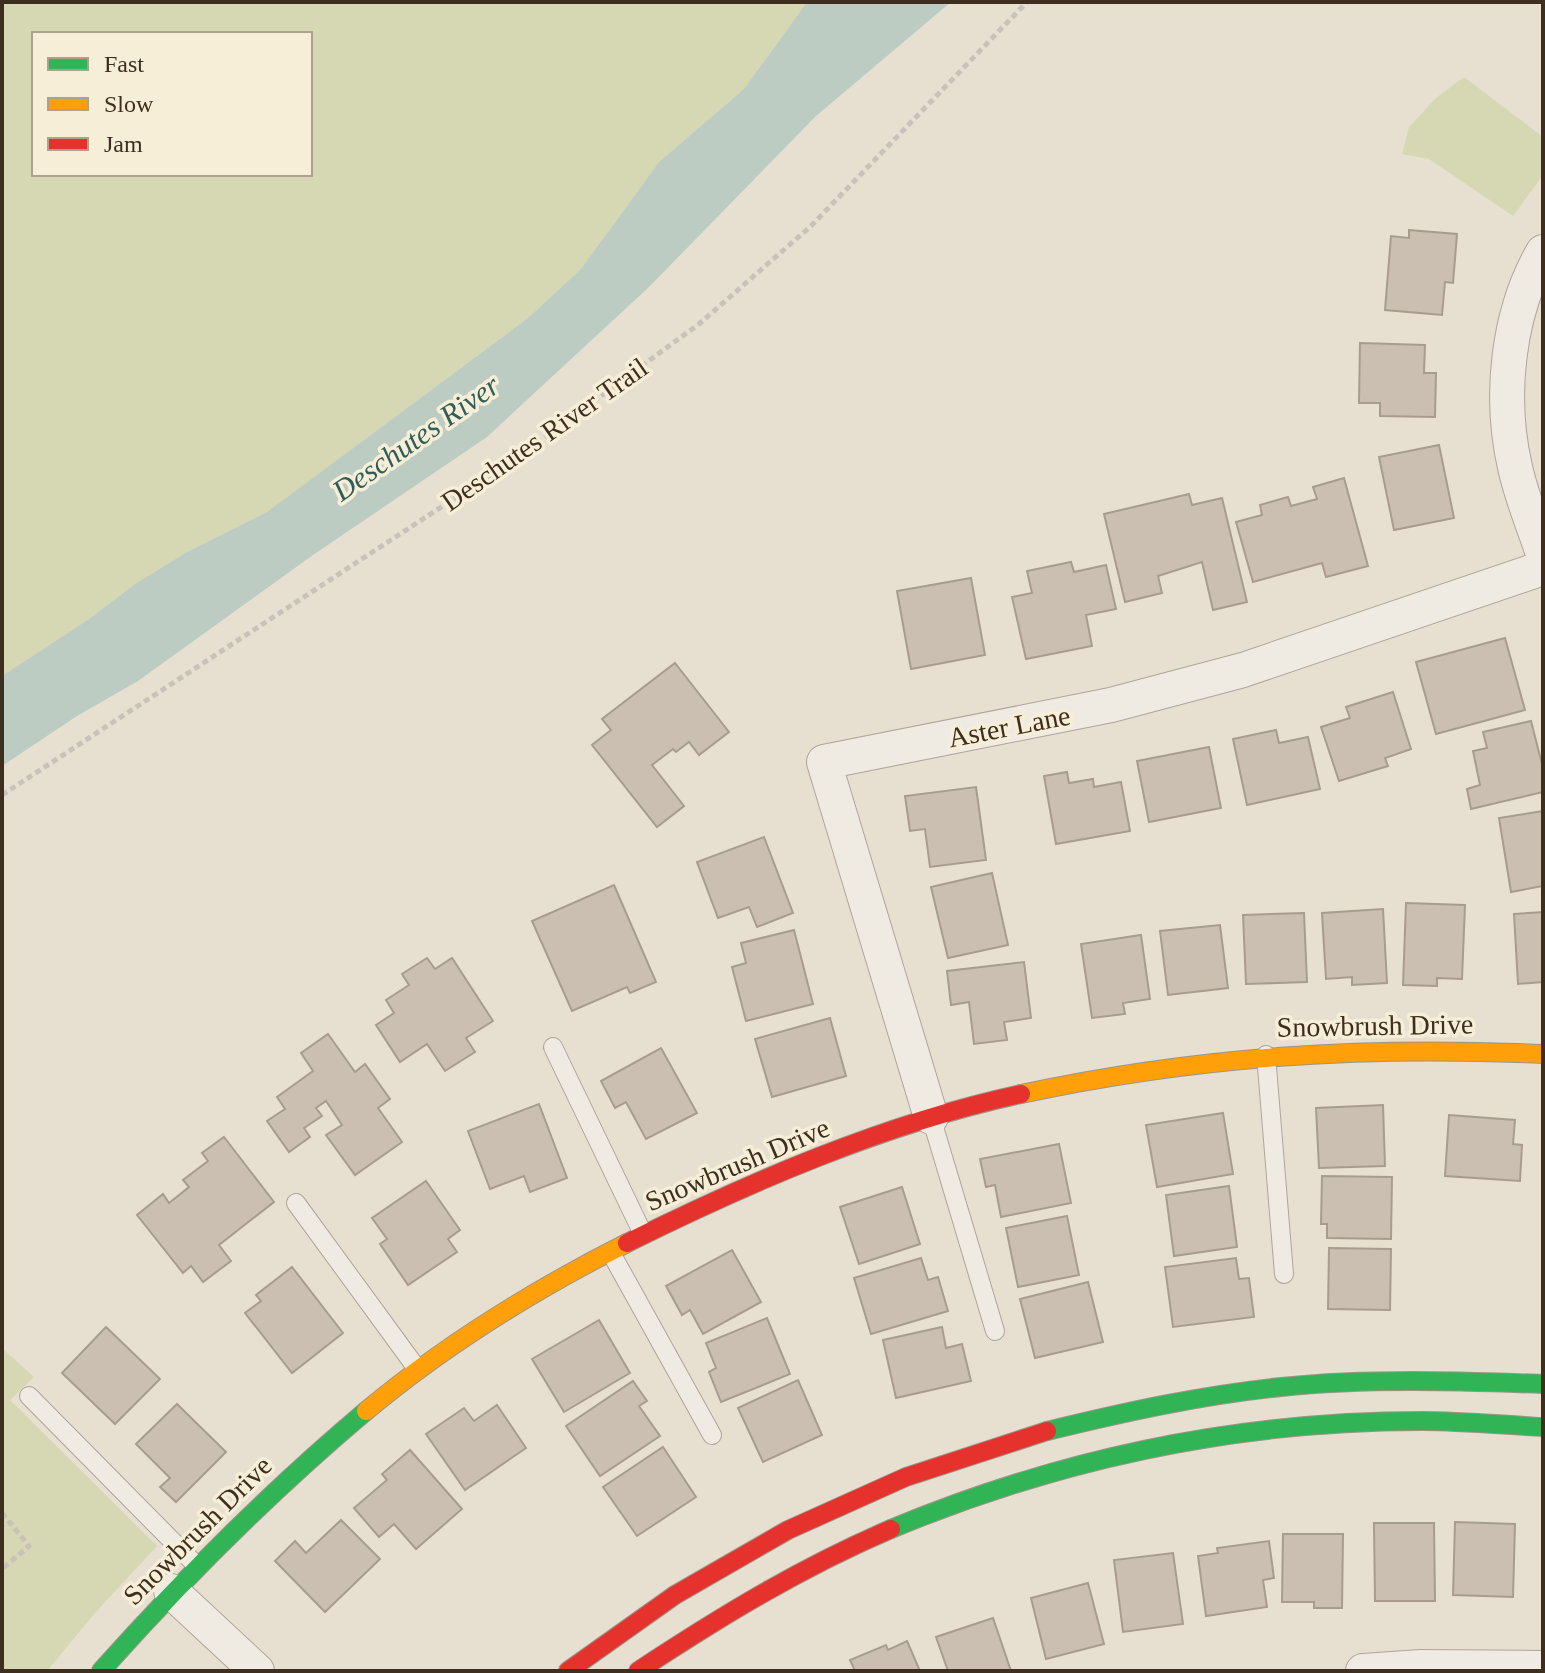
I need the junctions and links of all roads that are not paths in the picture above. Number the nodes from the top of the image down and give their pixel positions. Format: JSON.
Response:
{"nodes":[{"id":1,"x":1543,"y":252,"type":"edge"},
{"id":2,"x":1543,"y":554,"type":"edge"},
{"id":3,"x":1543,"y":568,"type":"edge"},
{"id":4,"x":553,"y":1047,"type":"dead end"},
{"id":5,"x":1543,"y":1054,"type":"edge"},
{"id":6,"x":1266,"y":1055,"type":"junction"},
{"id":7,"x":931,"y":1117,"type":"junction"},
{"id":8,"x":296,"y":1203,"type":"dead end"},
{"id":9,"x":643,"y":1234,"type":"junction"},
{"id":10,"x":610,"y":1250,"type":"junction"},
{"id":11,"x":1284,"y":1274,"type":"dead end"},
{"id":12,"x":995,"y":1331,"type":"dead end"},
{"id":13,"x":418,"y":1370,"type":"junction"},
{"id":14,"x":1543,"y":1384,"type":"edge"},
{"id":15,"x":29,"y":1396,"type":"dead end"},
{"id":16,"x":1543,"y":1427,"type":"edge"},
{"id":17,"x":712,"y":1435,"type":"dead end"},
{"id":18,"x":197,"y":1566,"type":"junction"},
{"id":19,"x":171,"y":1591,"type":"junction"},
{"id":20,"x":1543,"y":1668,"type":"edge"},
{"id":21,"x":101,"y":1671,"type":"edge"},
{"id":22,"x":257,"y":1671,"type":"edge"},
{"id":23,"x":568,"y":1671,"type":"edge"},
{"id":24,"x":638,"y":1671,"type":"edge"},
{"id":25,"x":1363,"y":1671,"type":"edge"}],
"edges":[{"from":1,"to":2,"type":"street"},
{"from":3,"to":7,"type":"street","name":"Aster Lane"},
{"from":4,"to":9,"type":"lane"},
{"from":5,"to":6,"type":"main road","name":"Snowbrush Drive"},
{"from":6,"to":7,"type":"main road","name":"Snowbrush Drive"},
{"from":6,"to":11,"type":"lane"},
{"from":7,"to":9,"type":"main road","name":"Snowbrush Drive"},
{"from":7,"to":12,"type":"lane"},
{"from":8,"to":13,"type":"lane"},
{"from":9,"to":10,"type":"main road","name":"Snowbrush Drive"},
{"from":10,"to":13,"type":"main road","name":"Snowbrush Drive"},
{"from":10,"to":17,"type":"lane"},
{"from":13,"to":18,"type":"main road","name":"Snowbrush Drive"},
{"from":14,"to":23,"type":"main road"},
{"from":15,"to":18,"type":"lane"},
{"from":16,"to":24,"type":"main road"},
{"from":18,"to":19,"type":"main road","name":"Snowbrush Drive"},
{"from":19,"to":21,"type":"main road","name":"Snowbrush Drive"},
{"from":19,"to":22,"type":"street"},
{"from":20,"to":25,"type":"street"}]}
